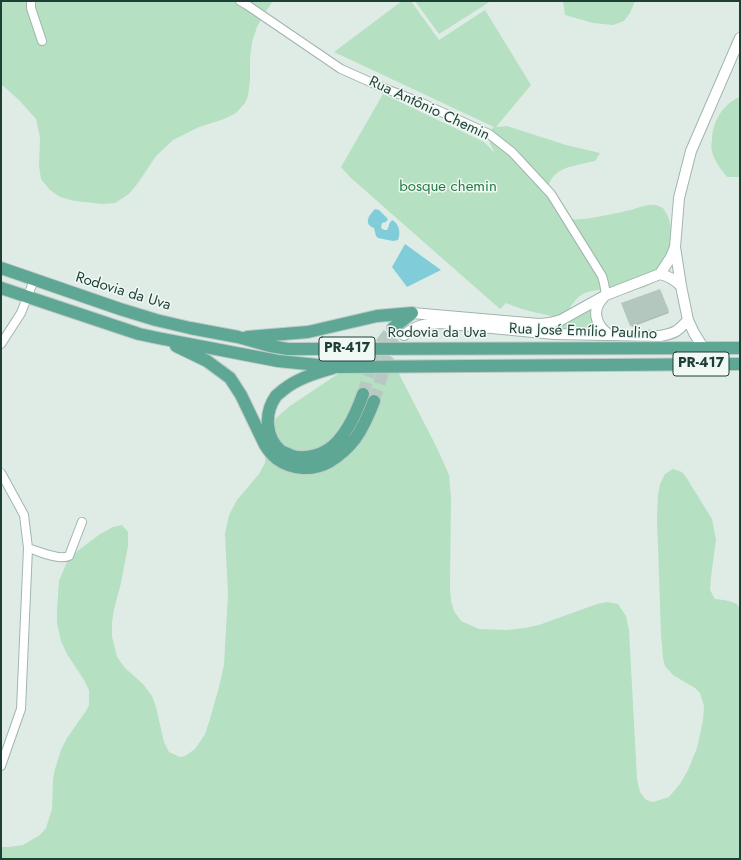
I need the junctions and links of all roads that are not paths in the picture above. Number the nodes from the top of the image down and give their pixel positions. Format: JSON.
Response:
{"nodes":[{"id":1,"x":31,"y":1,"type":"edge"},
{"id":2,"x":240,"y":1,"type":"edge"},
{"id":3,"x":740,"y":38,"type":"edge"},
{"id":4,"x":42,"y":41,"type":"dead end"},
{"id":5,"x":675,"y":247,"type":"junction"},
{"id":6,"x":1,"y":268,"type":"edge"},
{"id":7,"x":660,"y":274,"type":"junction"},
{"id":8,"x":34,"y":280,"type":"junction"},
{"id":9,"x":681,"y":286,"type":"junction"},
{"id":10,"x":1,"y":288,"type":"edge"},
{"id":11,"x":606,"y":295,"type":"junction"},
{"id":12,"x":28,"y":297,"type":"junction"},
{"id":13,"x":412,"y":313,"type":"junction"},
{"id":14,"x":688,"y":320,"type":"junction"},
{"id":15,"x":393,"y":328,"type":"tunnel mouth"},
{"id":16,"x":608,"y":334,"type":"junction"},
{"id":17,"x":404,"y":335,"type":"tunnel mouth"},
{"id":18,"x":238,"y":337,"type":"junction"},
{"id":19,"x":158,"y":338,"type":"junction"},
{"id":20,"x":1,"y":344,"type":"edge"},
{"id":21,"x":740,"y":348,"type":"edge"},
{"id":22,"x":704,"y":349,"type":"junction"},
{"id":23,"x":740,"y":364,"type":"edge"},
{"id":24,"x":338,"y":366,"type":"junction"},
{"id":25,"x":363,"y":394,"type":"tunnel mouth"},
{"id":26,"x":374,"y":401,"type":"tunnel mouth"},
{"id":27,"x":1,"y":473,"type":"edge"},
{"id":28,"x":82,"y":522,"type":"dead end"},
{"id":29,"x":28,"y":548,"type":"junction"},
{"id":30,"x":1,"y":766,"type":"edge"}],
"edges":[{"from":1,"to":4,"type":"street"},
{"from":2,"to":11,"type":"street","name":"Rua Antônio Chemin"},
{"from":3,"to":5,"type":"street"},
{"from":5,"to":7,"type":"street"},
{"from":5,"to":9,"type":"street"},
{"from":6,"to":8,"type":"main road","name":"Rodovia da Uva","number":"PR-417"},
{"from":7,"to":9,"type":"street"},
{"from":7,"to":11,"type":"street","name":"Rua José Emílio Paulino"},
{"from":8,"to":12,"type":"street"},
{"from":8,"to":18,"type":"main road","name":"Rodovia da Uva","number":"PR-417"},
{"from":9,"to":14,"type":"street"},
{"from":10,"to":12,"type":"main road","number":"PR-417"},
{"from":11,"to":13,"type":"street","name":"Rua José Emílio Paulino"},
{"from":11,"to":16,"type":"street"},
{"from":12,"to":19,"type":"main road","number":"PR-417"},
{"from":12,"to":20,"type":"street"},
{"from":13,"to":15,"type":"main road"},
{"from":13,"to":18,"type":"main road"},
{"from":14,"to":16,"type":"street","name":"Rua José Emílio Paulino"},
{"from":14,"to":22,"type":"street"},
{"from":16,"to":17,"type":"street","name":"Rua José Emílio Paulino"},
{"from":18,"to":22,"type":"main road","name":"Rodovia da Uva","number":"PR-417"},
{"from":19,"to":24,"type":"main road","number":"PR-417"},
{"from":19,"to":26,"type":"main road"},
{"from":21,"to":22,"type":"main road","name":"Rodovia da Uva","number":"PR-417"},
{"from":23,"to":24,"type":"main road","number":"PR-417"},
{"from":24,"to":25,"type":"main road"},
{"from":27,"to":29,"type":"street"},
{"from":28,"to":29,"type":"street"},
{"from":29,"to":30,"type":"street"}]}
